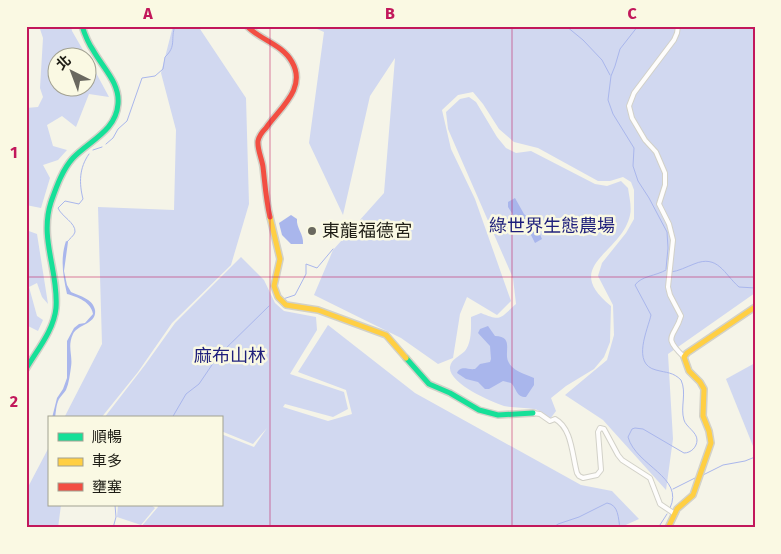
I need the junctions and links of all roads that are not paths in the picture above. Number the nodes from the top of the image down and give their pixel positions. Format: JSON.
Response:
{"nodes":[{"id":1,"x":82,"y":26,"type":"edge"},
{"id":2,"x":247,"y":26,"type":"edge"},
{"id":3,"x":678,"y":26,"type":"edge"},
{"id":4,"x":755,"y":307,"type":"edge"},
{"id":5,"x":684,"y":357,"type":"junction"},
{"id":6,"x":26,"y":369,"type":"edge"},
{"id":7,"x":533,"y":413,"type":"joint"},
{"id":8,"x":675,"y":514,"type":"junction"},
{"id":9,"x":668,"y":528,"type":"edge"}],
"edges":[{"from":1,"to":6,"type":"street"},
{"from":2,"to":7,"type":"street"},
{"from":3,"to":5,"type":"street"},
{"from":4,"to":5,"type":"street"},
{"from":5,"to":8,"type":"street"},
{"from":7,"to":8,"type":"street"},
{"from":8,"to":9,"type":"street"}]}
